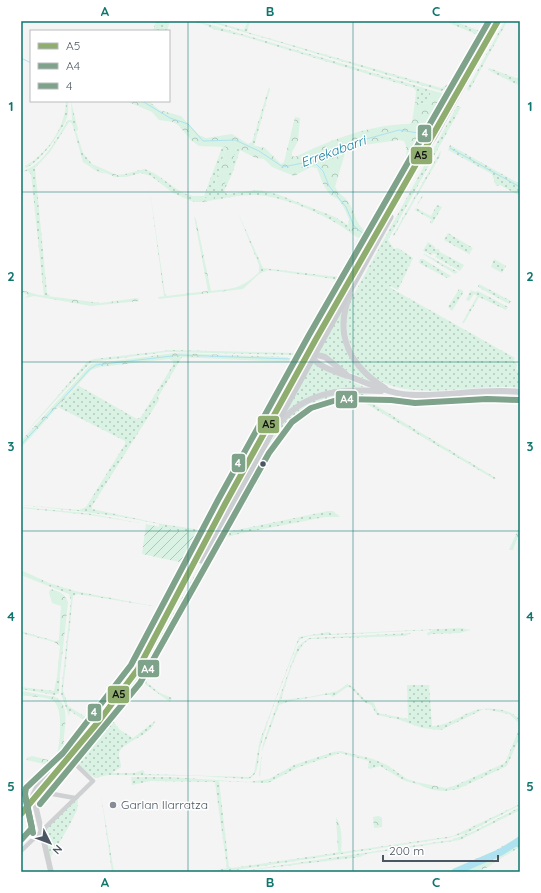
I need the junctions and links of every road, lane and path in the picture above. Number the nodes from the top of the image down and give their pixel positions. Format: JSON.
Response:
{"nodes":[{"id":1,"x":498,"y":21,"type":"edge"},
{"id":2,"x":435,"y":134,"type":"junction"},
{"id":3,"x":358,"y":275,"type":"junction"},
{"id":4,"x":316,"y":339,"type":"junction"},
{"id":5,"x":313,"y":357,"type":"junction"},
{"id":6,"x":292,"y":384,"type":"junction"},
{"id":7,"x":392,"y":392,"type":"junction"},
{"id":8,"x":520,"y":392,"type":"edge"},
{"id":9,"x":262,"y":448,"type":"junction"},
{"id":10,"x":163,"y":624,"type":"junction"},
{"id":11,"x":69,"y":758,"type":"junction"},
{"id":12,"x":36,"y":797,"type":"junction"},
{"id":13,"x":75,"y":798,"type":"junction"},
{"id":14,"x":21,"y":814,"type":"edge"},
{"id":15,"x":40,"y":831,"type":"junction"},
{"id":16,"x":21,"y":851,"type":"edge"},
{"id":17,"x":51,"y":872,"type":"edge"}],
"edges":[{"from":1,"to":2,"type":"main road"},
{"from":2,"to":3,"type":"main road"},
{"from":2,"to":4,"type":"main road"},
{"from":3,"to":5,"type":"main road"},
{"from":3,"to":7,"type":"main road"},
{"from":4,"to":5,"type":"main road"},
{"from":4,"to":6,"type":"main road"},
{"from":5,"to":6,"type":"main road"},
{"from":5,"to":7,"type":"main road"},
{"from":5,"to":9,"type":"main road"},
{"from":6,"to":10,"type":"main road"},
{"from":7,"to":8,"type":"main road"},
{"from":7,"to":9,"type":"main road"},
{"from":9,"to":10,"type":"main road"},
{"from":10,"to":11,"type":"main road"},
{"from":11,"to":12,"type":"main road"},
{"from":11,"to":13,"type":"street"},
{"from":12,"to":13,"type":"street"},
{"from":12,"to":14,"type":"main road"},
{"from":12,"to":15,"type":"street"},
{"from":13,"to":15,"type":"street"},
{"from":15,"to":16,"type":"street"},
{"from":15,"to":17,"type":"street"}]}
